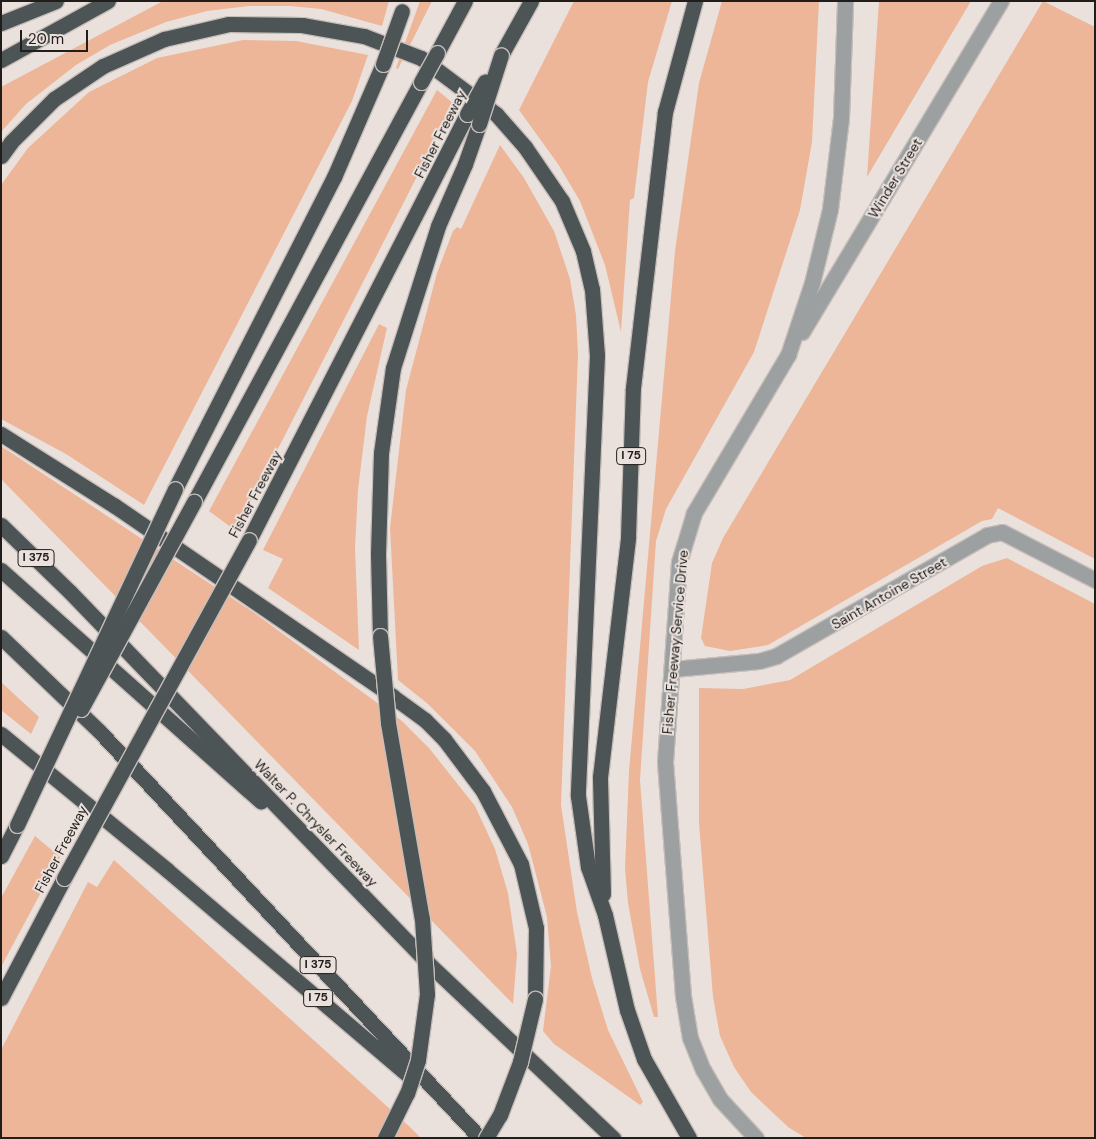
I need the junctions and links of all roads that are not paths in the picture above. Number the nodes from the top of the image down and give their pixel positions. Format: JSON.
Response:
{"nodes":[{"id":1,"x":56,"y":1,"type":"edge"},
{"id":2,"x":108,"y":1,"type":"edge"},
{"id":3,"x":465,"y":1,"type":"edge"},
{"id":4,"x":531,"y":1,"type":"edge"},
{"id":5,"x":695,"y":1,"type":"edge"},
{"id":6,"x":845,"y":1,"type":"edge"},
{"id":7,"x":1001,"y":1,"type":"edge"},
{"id":8,"x":403,"y":6,"type":"edge"},
{"id":9,"x":1,"y":23,"type":"edge"},
{"id":10,"x":501,"y":55,"type":"junction"},
{"id":11,"x":1,"y":60,"type":"edge"},
{"id":12,"x":1,"y":156,"type":"edge"},
{"id":13,"x":788,"y":355,"type":"junction"},
{"id":14,"x":1,"y":434,"type":"edge"},
{"id":15,"x":1,"y":525,"type":"edge"},
{"id":16,"x":1,"y":570,"type":"edge"},
{"id":17,"x":1095,"y":580,"type":"edge"},
{"id":18,"x":1,"y":637,"type":"edge"},
{"id":19,"x":673,"y":669,"type":"junction"},
{"id":20,"x":1,"y":734,"type":"edge"},
{"id":21,"x":17,"y":825,"type":"junction"},
{"id":22,"x":1,"y":856,"type":"edge"},
{"id":23,"x":350,"y":881,"type":"junction"},
{"id":24,"x":605,"y":915,"type":"junction"},
{"id":25,"x":1,"y":998,"type":"edge"},
{"id":26,"x":468,"y":1126,"type":"junction"},
{"id":27,"x":385,"y":1138,"type":"edge"},
{"id":28,"x":480,"y":1138,"type":"edge"},
{"id":29,"x":486,"y":1138,"type":"edge"},
{"id":30,"x":613,"y":1138,"type":"edge"},
{"id":31,"x":689,"y":1138,"type":"edge"},
{"id":32,"x":756,"y":1138,"type":"edge"}],
"edges":[{"from":1,"to":9,"type":"highway"},
{"from":2,"to":11,"type":"highway"},
{"from":3,"to":21,"type":"highway","bridge":true},
{"from":4,"to":10,"type":"highway","name":"Fisher Freeway"},
{"from":5,"to":24,"type":"highway","number":"I 75"},
{"from":6,"to":13,"type":"street","name":"Fisher Freeway Service Drive"},
{"from":7,"to":13,"type":"street","name":"Winder Street"},
{"from":8,"to":21,"type":"highway","bridge":true},
{"from":10,"to":25,"type":"highway","name":"Fisher Freeway","bridge":true},
{"from":10,"to":27,"type":"highway","bridge":true},
{"from":12,"to":24,"type":"highway"},
{"from":13,"to":19,"type":"street","name":"Fisher Freeway Service Drive"},
{"from":14,"to":29,"type":"highway","bridge":true},
{"from":15,"to":23,"type":"highway","name":"Walter P. Chrysler Freeway","number":"I 375"},
{"from":16,"to":23,"type":"highway"},
{"from":17,"to":19,"type":"street","name":"Saint Antoine Street"},
{"from":18,"to":26,"type":"highway","number":"I 375"},
{"from":19,"to":32,"type":"street","name":"Fisher Freeway Service Drive"},
{"from":20,"to":26,"type":"highway","number":"I 75"},
{"from":21,"to":22,"type":"highway"},
{"from":23,"to":30,"type":"highway","name":"Walter P. Chrysler Freeway","number":"I 375"},
{"from":24,"to":31,"type":"highway","number":"I 75"},
{"from":26,"to":28,"type":"highway","number":"I 75"}]}
